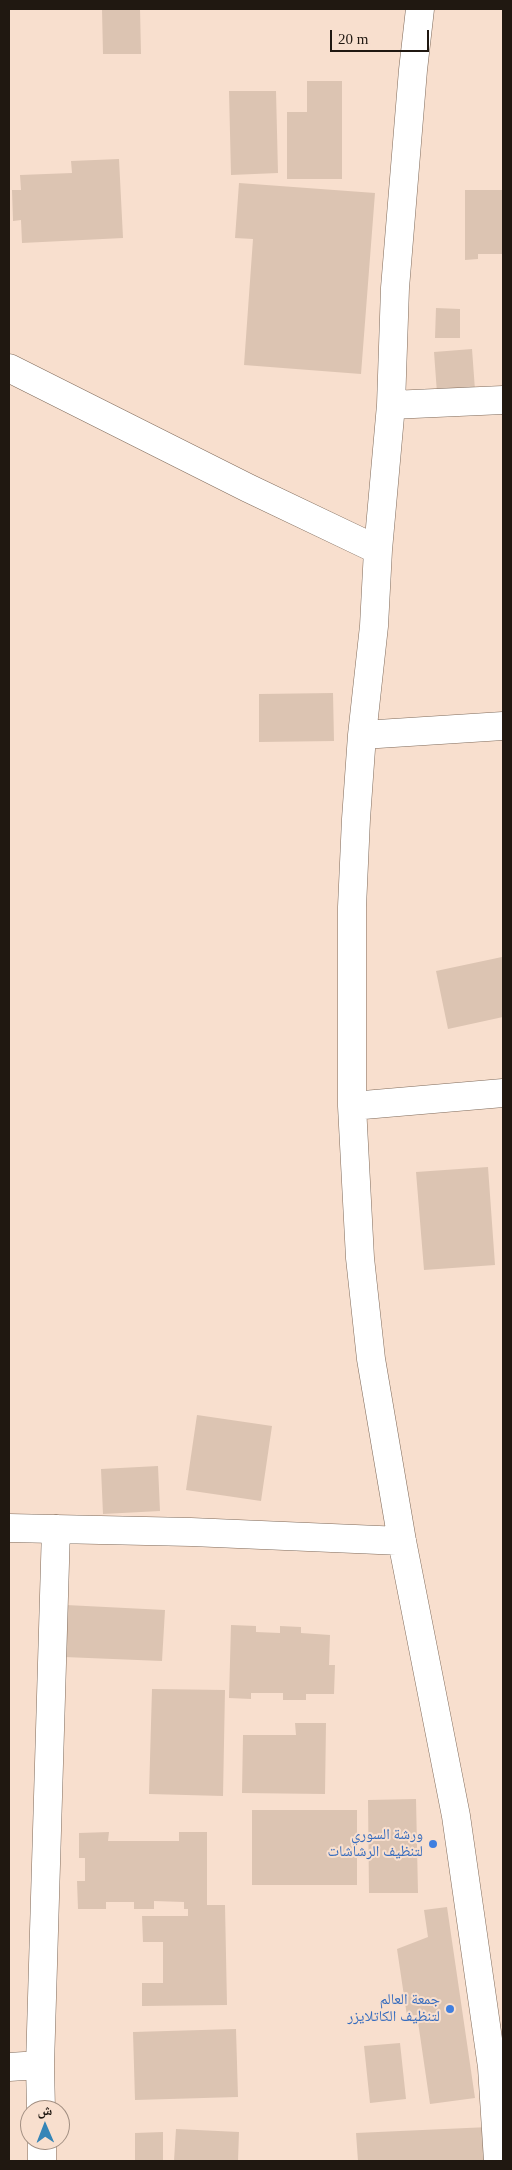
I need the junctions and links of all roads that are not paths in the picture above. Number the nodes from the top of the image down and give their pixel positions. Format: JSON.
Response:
{"nodes":[{"id":1,"x":420,"y":9,"type":"edge"},
{"id":2,"x":9,"y":368,"type":"edge"},
{"id":3,"x":503,"y":400,"type":"edge"},
{"id":4,"x":391,"y":405,"type":"junction"},
{"id":5,"x":378,"y":550,"type":"junction"},
{"id":6,"x":503,"y":726,"type":"edge"},
{"id":7,"x":362,"y":735,"type":"junction"},
{"id":8,"x":503,"y":1093,"type":"edge"},
{"id":9,"x":352,"y":1106,"type":"junction"},
{"id":10,"x":9,"y":1528,"type":"edge"},
{"id":11,"x":56,"y":1529,"type":"junction"},
{"id":12,"x":402,"y":1541,"type":"junction"},
{"id":13,"x":40,"y":2065,"type":"junction"},
{"id":14,"x":9,"y":2067,"type":"edge"},
{"id":15,"x":41,"y":2100,"type":"edge"},
{"id":16,"x":498,"y":2161,"type":"edge"}],
"edges":[{"from":1,"to":4,"type":"street"},
{"from":2,"to":5,"type":"street"},
{"from":3,"to":4,"type":"street"},
{"from":4,"to":5,"type":"street"},
{"from":5,"to":7,"type":"street"},
{"from":6,"to":7,"type":"street"},
{"from":7,"to":9,"type":"street"},
{"from":8,"to":9,"type":"street"},
{"from":9,"to":12,"type":"street"},
{"from":10,"to":11,"type":"street"},
{"from":11,"to":12,"type":"street"},
{"from":11,"to":13,"type":"street"},
{"from":12,"to":16,"type":"street"},
{"from":13,"to":14,"type":"street"},
{"from":13,"to":15,"type":"street"}]}
